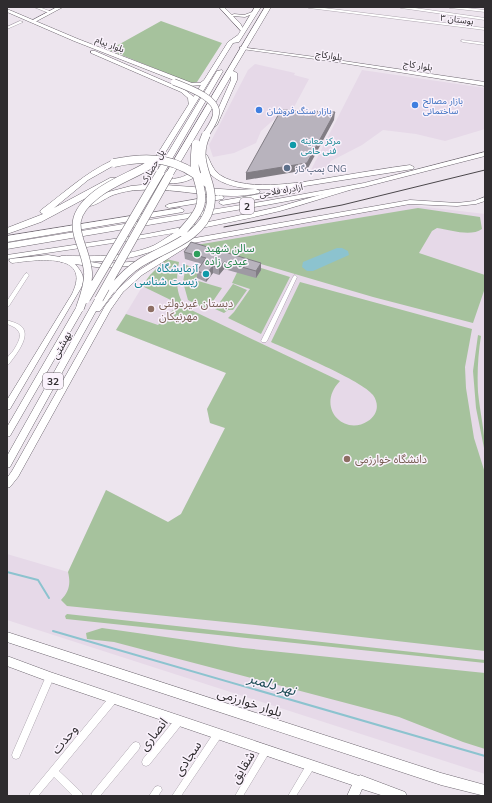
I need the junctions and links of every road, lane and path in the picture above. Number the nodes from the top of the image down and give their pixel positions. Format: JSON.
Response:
{"nodes":[{"id":1,"x":36,"y":7,"type":"edge"},
{"id":2,"x":61,"y":7,"type":"edge"},
{"id":3,"x":221,"y":7,"type":"edge"},
{"id":4,"x":225,"y":7,"type":"edge"},
{"id":5,"x":268,"y":7,"type":"edge"},
{"id":6,"x":309,"y":7,"type":"edge"},
{"id":7,"x":401,"y":7,"type":"edge"},
{"id":8,"x":450,"y":7,"type":"edge"},
{"id":9,"x":257,"y":9,"type":"edge"},
{"id":10,"x":7,"y":10,"type":"edge"},
{"id":11,"x":485,"y":11,"type":"edge"},
{"id":12,"x":50,"y":12,"type":"junction"},
{"id":13,"x":437,"y":13,"type":"junction"},
{"id":14,"x":7,"y":16,"type":"edge"},
{"id":15,"x":234,"y":17,"type":"junction"},
{"id":16,"x":436,"y":18,"type":"dead end"},
{"id":17,"x":485,"y":19,"type":"edge"},
{"id":18,"x":33,"y":21,"type":"junction"},
{"id":19,"x":21,"y":22,"type":"junction"},
{"id":20,"x":7,"y":28,"type":"edge"},
{"id":21,"x":485,"y":29,"type":"edge"},
{"id":22,"x":242,"y":34,"type":"junction"},
{"id":23,"x":463,"y":41,"type":"dead end"},
{"id":24,"x":485,"y":44,"type":"edge"},
{"id":25,"x":242,"y":48,"type":"junction"},
{"id":26,"x":275,"y":53,"type":"junction"},
{"id":27,"x":382,"y":71,"type":"joint"},
{"id":28,"x":234,"y":73,"type":"junction"},
{"id":29,"x":207,"y":80,"type":"junction"},
{"id":30,"x":470,"y":82,"type":"junction"},
{"id":31,"x":176,"y":83,"type":"junction"},
{"id":32,"x":191,"y":84,"type":"junction"},
{"id":33,"x":485,"y":84,"type":"edge"},
{"id":34,"x":183,"y":91,"type":"junction"},
{"id":35,"x":191,"y":106,"type":"junction"},
{"id":36,"x":172,"y":138,"type":"junction"},
{"id":37,"x":485,"y":148,"type":"edge"},
{"id":38,"x":485,"y":154,"type":"edge"},
{"id":39,"x":156,"y":161,"type":"junction"},
{"id":40,"x":205,"y":162,"type":"junction"},
{"id":41,"x":410,"y":167,"type":"junction"},
{"id":42,"x":164,"y":174,"type":"junction"},
{"id":43,"x":209,"y":184,"type":"junction"},
{"id":44,"x":364,"y":185,"type":"junction"},
{"id":45,"x":289,"y":187,"type":"junction"},
{"id":46,"x":250,"y":192,"type":"junction"},
{"id":47,"x":485,"y":198,"type":"edge"},
{"id":48,"x":82,"y":208,"type":"junction"},
{"id":49,"x":7,"y":234,"type":"edge"},
{"id":50,"x":7,"y":246,"type":"edge"},
{"id":51,"x":7,"y":256,"type":"edge"},
{"id":52,"x":61,"y":259,"type":"junction"},
{"id":53,"x":160,"y":259,"type":"junction"},
{"id":54,"x":7,"y":262,"type":"edge"},
{"id":55,"x":27,"y":275,"type":"dead end"},
{"id":56,"x":295,"y":277,"type":"dead end"},
{"id":57,"x":81,"y":278,"type":"junction"},
{"id":58,"x":117,"y":289,"type":"junction"},
{"id":59,"x":98,"y":299,"type":"joint"},
{"id":60,"x":7,"y":305,"type":"edge"},
{"id":61,"x":80,"y":308,"type":"junction"},
{"id":62,"x":7,"y":322,"type":"edge"},
{"id":63,"x":83,"y":327,"type":"junction"},
{"id":64,"x":264,"y":342,"type":"dead end"},
{"id":65,"x":7,"y":363,"type":"edge"},
{"id":66,"x":7,"y":407,"type":"edge"},
{"id":67,"x":7,"y":434,"type":"edge"},
{"id":68,"x":7,"y":464,"type":"edge"},
{"id":69,"x":7,"y":484,"type":"edge"},
{"id":70,"x":7,"y":637,"type":"edge"},
{"id":71,"x":7,"y":661,"type":"edge"},
{"id":72,"x":50,"y":677,"type":"junction"},
{"id":73,"x":114,"y":698,"type":"junction"},
{"id":74,"x":179,"y":721,"type":"junction"},
{"id":75,"x":218,"y":734,"type":"junction"},
{"id":76,"x":136,"y":746,"type":"dead end"},
{"id":77,"x":266,"y":750,"type":"junction"},
{"id":78,"x":16,"y":755,"type":"dead end"},
{"id":79,"x":146,"y":762,"type":"dead end"},
{"id":80,"x":311,"y":765,"type":"junction"},
{"id":81,"x":54,"y":771,"type":"junction"},
{"id":82,"x":360,"y":781,"type":"junction"},
{"id":83,"x":485,"y":791,"type":"edge"},
{"id":84,"x":33,"y":796,"type":"edge"},
{"id":85,"x":79,"y":796,"type":"edge"},
{"id":86,"x":95,"y":796,"type":"edge"},
{"id":87,"x":176,"y":796,"type":"edge"},
{"id":88,"x":239,"y":796,"type":"edge"},
{"id":89,"x":292,"y":796,"type":"edge"},
{"id":90,"x":353,"y":796,"type":"edge"},
{"id":91,"x":401,"y":796,"type":"edge"}],
"edges":[{"from":1,"to":12,"type":"street"},
{"from":2,"to":12,"type":"main road"},
{"from":3,"to":15,"type":"main road"},
{"from":4,"to":15,"type":"main road"},
{"from":5,"to":25,"type":"highway","number":"32"},
{"from":6,"to":21,"type":"street","name":"بوستان ۳"},
{"from":7,"to":13,"type":"street"},
{"from":8,"to":11,"type":"street"},
{"from":9,"to":15,"type":"main road"},
{"from":9,"to":22,"type":"highway","number":"32"},
{"from":10,"to":18,"type":"main road"},
{"from":12,"to":18,"type":"main road"},
{"from":13,"to":16,"type":"street"},
{"from":13,"to":17,"type":"street"},
{"from":14,"to":19,"type":"main road","name":"بلوار پیام"},
{"from":15,"to":22,"type":"main road"},
{"from":18,"to":31,"type":"main road"},
{"from":19,"to":20,"type":"street"},
{"from":19,"to":31,"type":"main road","name":"بلوار پیام"},
{"from":22,"to":29,"type":"highway"},
{"from":22,"to":42,"type":"highway","name":"پل حصارک","number":"32"},
{"from":23,"to":24,"type":"street"},
{"from":25,"to":26,"type":"main road"},
{"from":25,"to":28,"type":"highway"},
{"from":25,"to":42,"type":"highway","name":"پل حصارک","number":"32"},
{"from":26,"to":27,"type":"main road","name":"بلوارکاج"},
{"from":26,"to":30,"type":"main road","name":"بلوار کاج"},
{"from":27,"to":30,"type":"main road","name":"بلوار کاج"},
{"from":28,"to":40,"type":"highway"},
{"from":28,"to":52,"type":"highway","bridge":true},
{"from":29,"to":32,"type":"main road"},
{"from":29,"to":35,"type":"highway"},
{"from":30,"to":33,"type":"main road"},
{"from":31,"to":32,"type":"main road","name":"بلوار پیام"},
{"from":31,"to":34,"type":"main road","name":"بلوار پیام"},
{"from":31,"to":43,"type":"highway","bridge":true},
{"from":32,"to":34,"type":"main road"},
{"from":34,"to":35,"type":"main road"},
{"from":35,"to":36,"type":"highway"},
{"from":36,"to":39,"type":"highway"},
{"from":36,"to":49,"type":"highway"},
{"from":37,"to":41,"type":"highway","name":"آزادراه فلاحی","number":"2"},
{"from":38,"to":44,"type":"highway","name":"آزادراه فلاحی","number":"2"},
{"from":39,"to":40,"type":"highway"},
{"from":39,"to":48,"type":"highway","bridge":true},
{"from":40,"to":45,"type":"highway"},
{"from":41,"to":45,"type":"highway"},
{"from":41,"to":49,"type":"highway","name":"آزادراه فلاحی","number":"2"},
{"from":42,"to":59,"type":"highway","name":"پل حصارک","number":"32","bridge":true},
{"from":42,"to":61,"type":"highway","name":"پل حصارک","number":"32","bridge":true},
{"from":43,"to":49,"type":"highway","bridge":true},
{"from":43,"to":58,"type":"highway","bridge":true},
{"from":44,"to":50,"type":"highway","name":"آزادراه فلاحی","number":"2"},
{"from":44,"to":51,"type":"main road"},
{"from":45,"to":46,"type":"highway"},
{"from":46,"to":48,"type":"highway"},
{"from":46,"to":49,"type":"highway"},
{"from":47,"to":53,"type":"main road"},
{"from":48,"to":61,"type":"highway","bridge":true},
{"from":52,"to":53,"type":"main road"},
{"from":52,"to":54,"type":"main road"},
{"from":52,"to":57,"type":"main road"},
{"from":53,"to":58,"type":"main road"},
{"from":55,"to":60,"type":"street"},
{"from":56,"to":64,"type":"street"},
{"from":57,"to":58,"type":"main road"},
{"from":57,"to":66,"type":"main road"},
{"from":58,"to":63,"type":"main road"},
{"from":58,"to":69,"type":"main road"},
{"from":59,"to":63,"type":"main road","name":"بهشتى","number":"32"},
{"from":61,"to":67,"type":"main road","name":"بهشتى","number":"32"},
{"from":62,"to":65,"type":"street"},
{"from":63,"to":68,"type":"main road","name":"بهشتى","number":"32"},
{"from":70,"to":83,"type":"main road","name":"بلوار خوارزمی"},
{"from":71,"to":72,"type":"main road"},
{"from":72,"to":73,"type":"main road"},
{"from":72,"to":78,"type":"street"},
{"from":73,"to":74,"type":"main road"},
{"from":73,"to":81,"type":"street","name":"وحدت"},
{"from":74,"to":75,"type":"main road"},
{"from":74,"to":79,"type":"street","name":"انصاری"},
{"from":75,"to":77,"type":"main road"},
{"from":75,"to":87,"type":"street","name":"سجادی"},
{"from":76,"to":86,"type":"street"},
{"from":77,"to":80,"type":"main road"},
{"from":77,"to":88,"type":"street","name":"شقایق"},
{"from":80,"to":82,"type":"main road"},
{"from":80,"to":89,"type":"street"},
{"from":81,"to":84,"type":"street","name":"وحدت"},
{"from":81,"to":85,"type":"street"},
{"from":82,"to":90,"type":"main road"},
{"from":82,"to":91,"type":"main road"}]}
